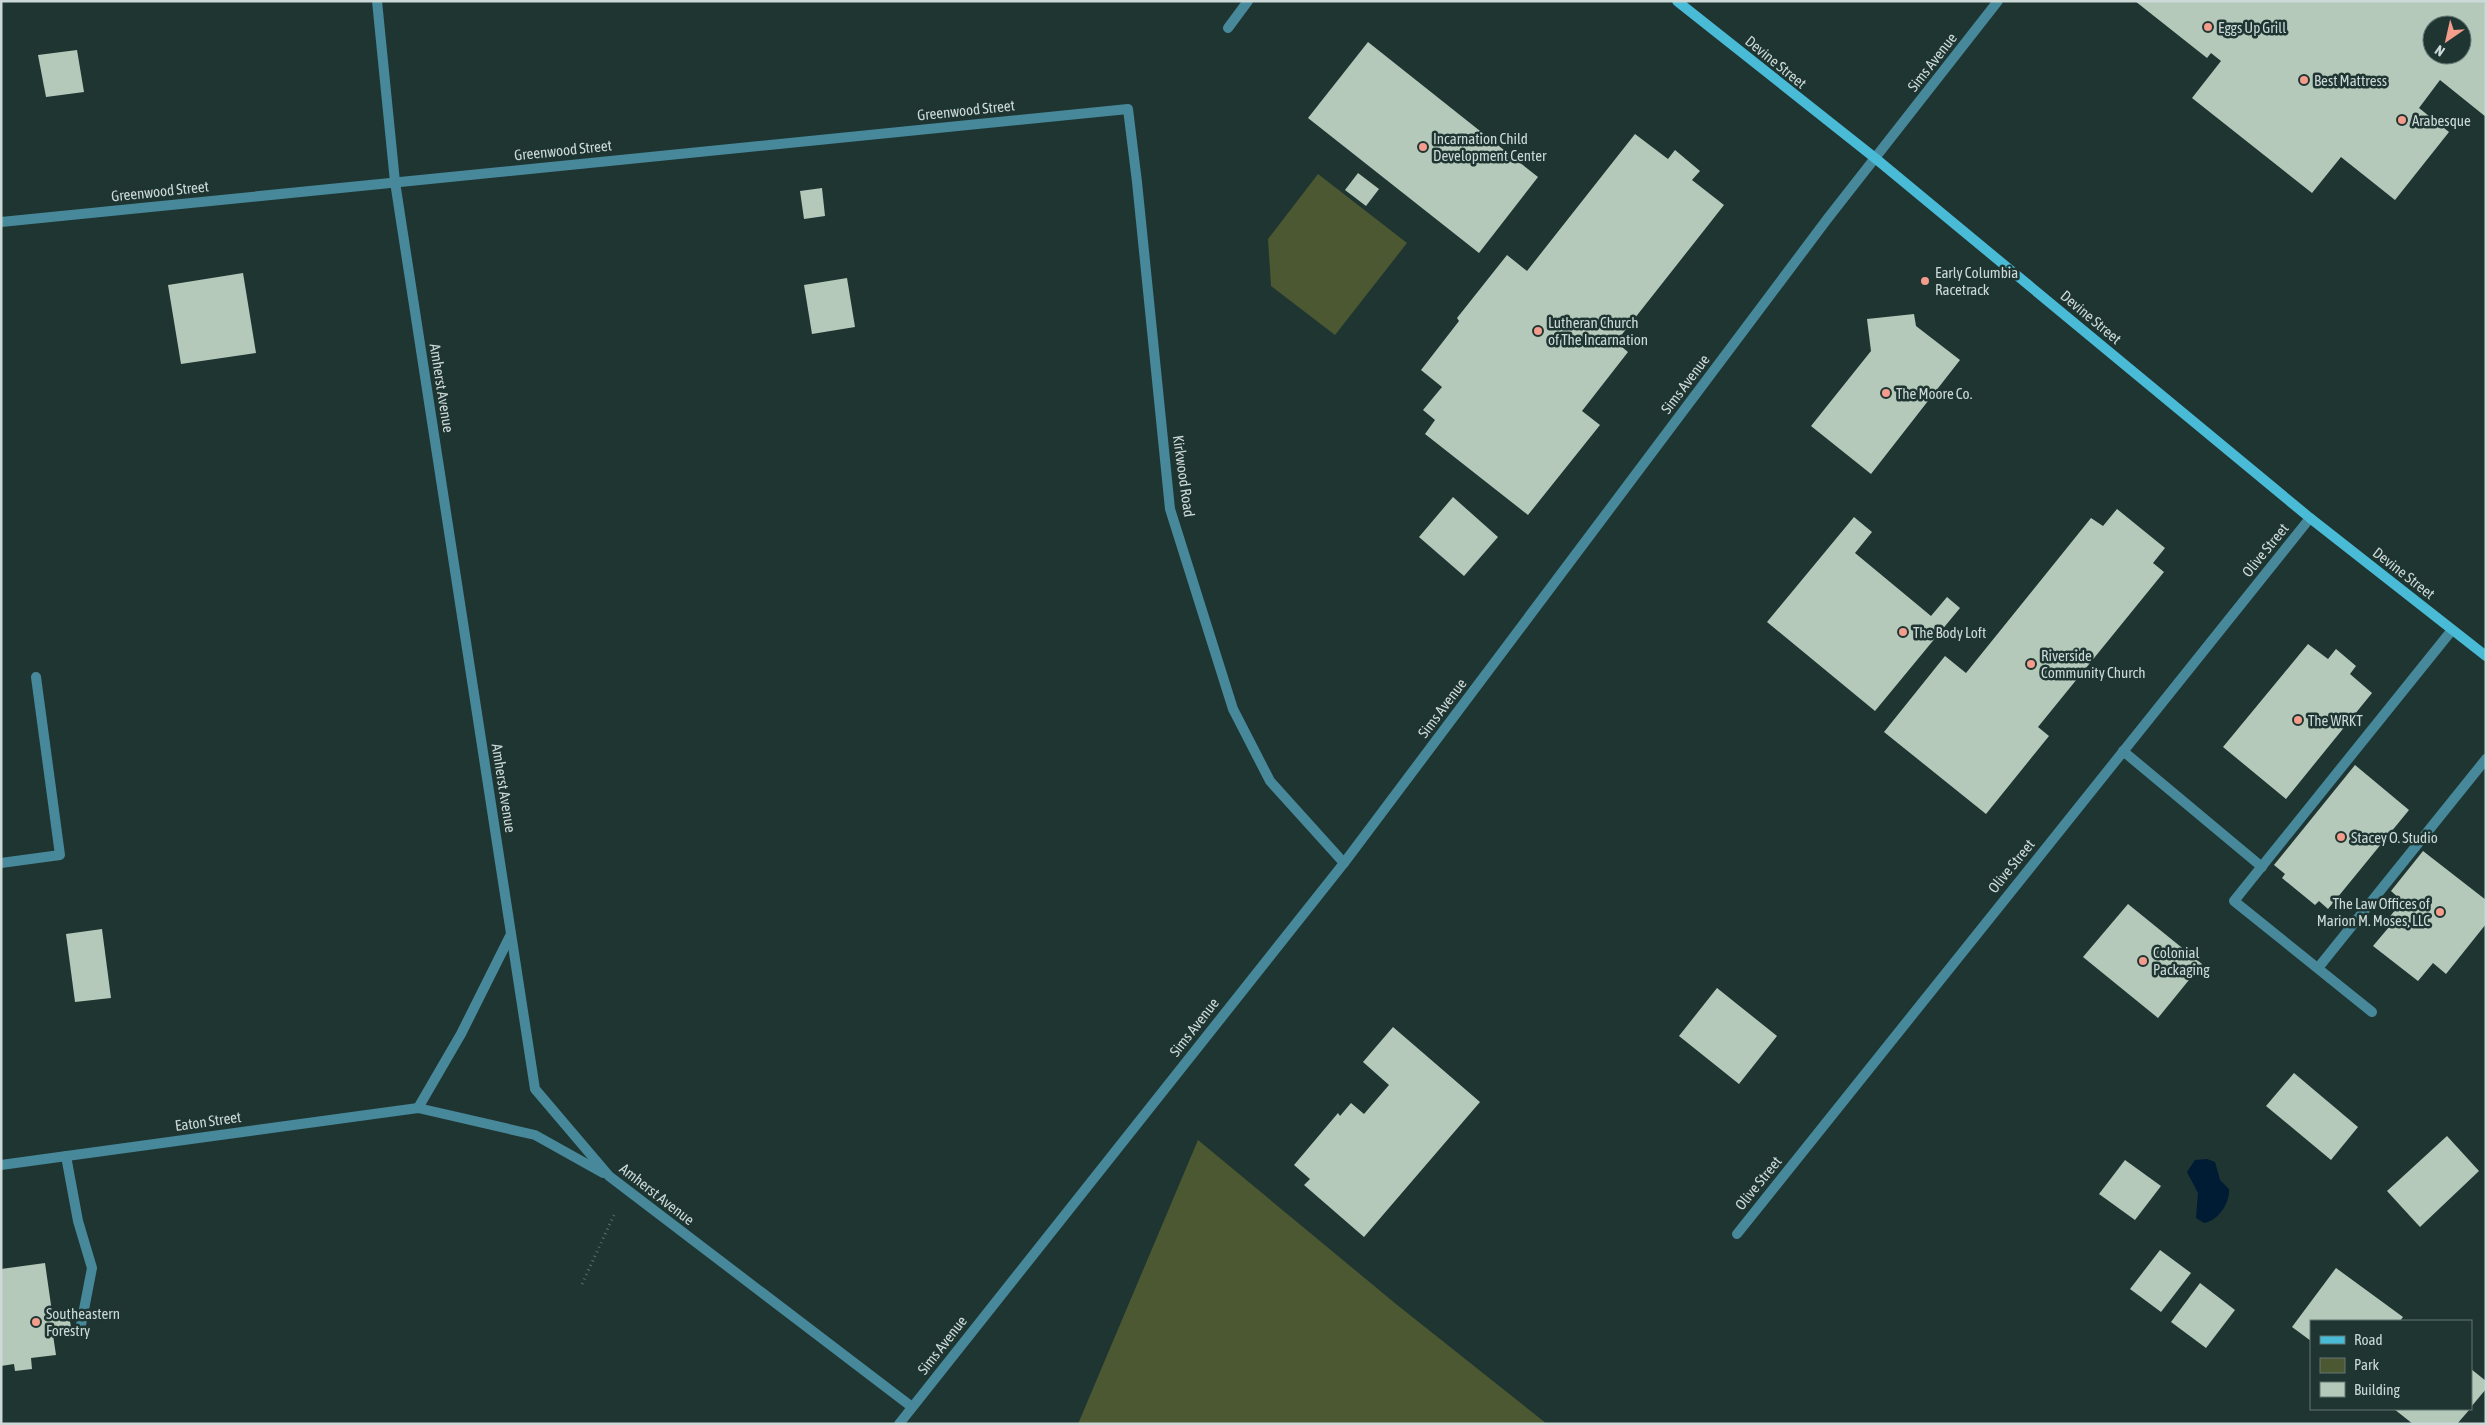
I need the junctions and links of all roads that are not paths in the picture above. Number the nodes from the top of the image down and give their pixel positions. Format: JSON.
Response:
{"nodes":[{"id":1,"x":377,"y":1,"type":"edge"},
{"id":2,"x":1248,"y":1,"type":"edge"},
{"id":3,"x":1677,"y":1,"type":"edge"},
{"id":4,"x":1998,"y":1,"type":"edge"},
{"id":5,"x":1228,"y":28,"type":"dead end"},
{"id":6,"x":1128,"y":109,"type":"joint"},
{"id":7,"x":1875,"y":158,"type":"junction"},
{"id":8,"x":395,"y":182,"type":"junction"},
{"id":9,"x":1,"y":222,"type":"edge"},
{"id":10,"x":2310,"y":518,"type":"junction"},
{"id":11,"x":2452,"y":630,"type":"junction"},
{"id":12,"x":2486,"y":656,"type":"edge"},
{"id":13,"x":36,"y":677,"type":"dead end"},
{"id":14,"x":2123,"y":751,"type":"junction"},
{"id":15,"x":2486,"y":758,"type":"edge"},
{"id":16,"x":1,"y":863,"type":"edge"},
{"id":17,"x":1344,"y":863,"type":"junction"},
{"id":18,"x":2262,"y":867,"type":"junction"},
{"id":19,"x":511,"y":934,"type":"junction"},
{"id":20,"x":2318,"y":968,"type":"junction"},
{"id":21,"x":2372,"y":1012,"type":"dead end"},
{"id":22,"x":418,"y":1108,"type":"junction"},
{"id":23,"x":66,"y":1156,"type":"junction"},
{"id":24,"x":1,"y":1165,"type":"edge"},
{"id":25,"x":609,"y":1176,"type":"junction"},
{"id":26,"x":1737,"y":1234,"type":"dead end"},
{"id":27,"x":80,"y":1330,"type":"dead end"},
{"id":28,"x":912,"y":1407,"type":"junction"},
{"id":29,"x":899,"y":1424,"type":"edge"}],
"edges":[{"from":1,"to":8,"type":"street","name":"Amherst Avenue"},
{"from":2,"to":5,"type":"street"},
{"from":3,"to":7,"type":"main road","name":"Devine Street"},
{"from":4,"to":7,"type":"street","name":"Sims Avenue"},
{"from":6,"to":8,"type":"street","name":"Greenwood Street"},
{"from":6,"to":17,"type":"street","name":"Kirkwood Road"},
{"from":7,"to":10,"type":"main road","name":"Devine Street"},
{"from":7,"to":17,"type":"street","name":"Sims Avenue"},
{"from":8,"to":9,"type":"street","name":"Greenwood Street"},
{"from":8,"to":19,"type":"street","name":"Amherst Avenue"},
{"from":10,"to":11,"type":"main road","name":"Devine Street"},
{"from":10,"to":14,"type":"street","name":"Olive Street"},
{"from":11,"to":12,"type":"main road","name":"Devine Street"},
{"from":11,"to":18,"type":"street"},
{"from":13,"to":16,"type":"street"},
{"from":14,"to":18,"type":"street"},
{"from":14,"to":26,"type":"street","name":"Olive Street"},
{"from":15,"to":20,"type":"street"},
{"from":17,"to":28,"type":"street","name":"Sims Avenue"},
{"from":18,"to":20,"type":"street"},
{"from":19,"to":22,"type":"street"},
{"from":19,"to":25,"type":"street","name":"Amherst Avenue"},
{"from":20,"to":21,"type":"street"},
{"from":22,"to":23,"type":"street","name":"Eaton Street"},
{"from":22,"to":25,"type":"street"},
{"from":23,"to":24,"type":"street","name":"Eaton Street"},
{"from":23,"to":27,"type":"street"},
{"from":25,"to":28,"type":"street","name":"Amherst Avenue"},
{"from":28,"to":29,"type":"street","name":"Sims Avenue"}]}
